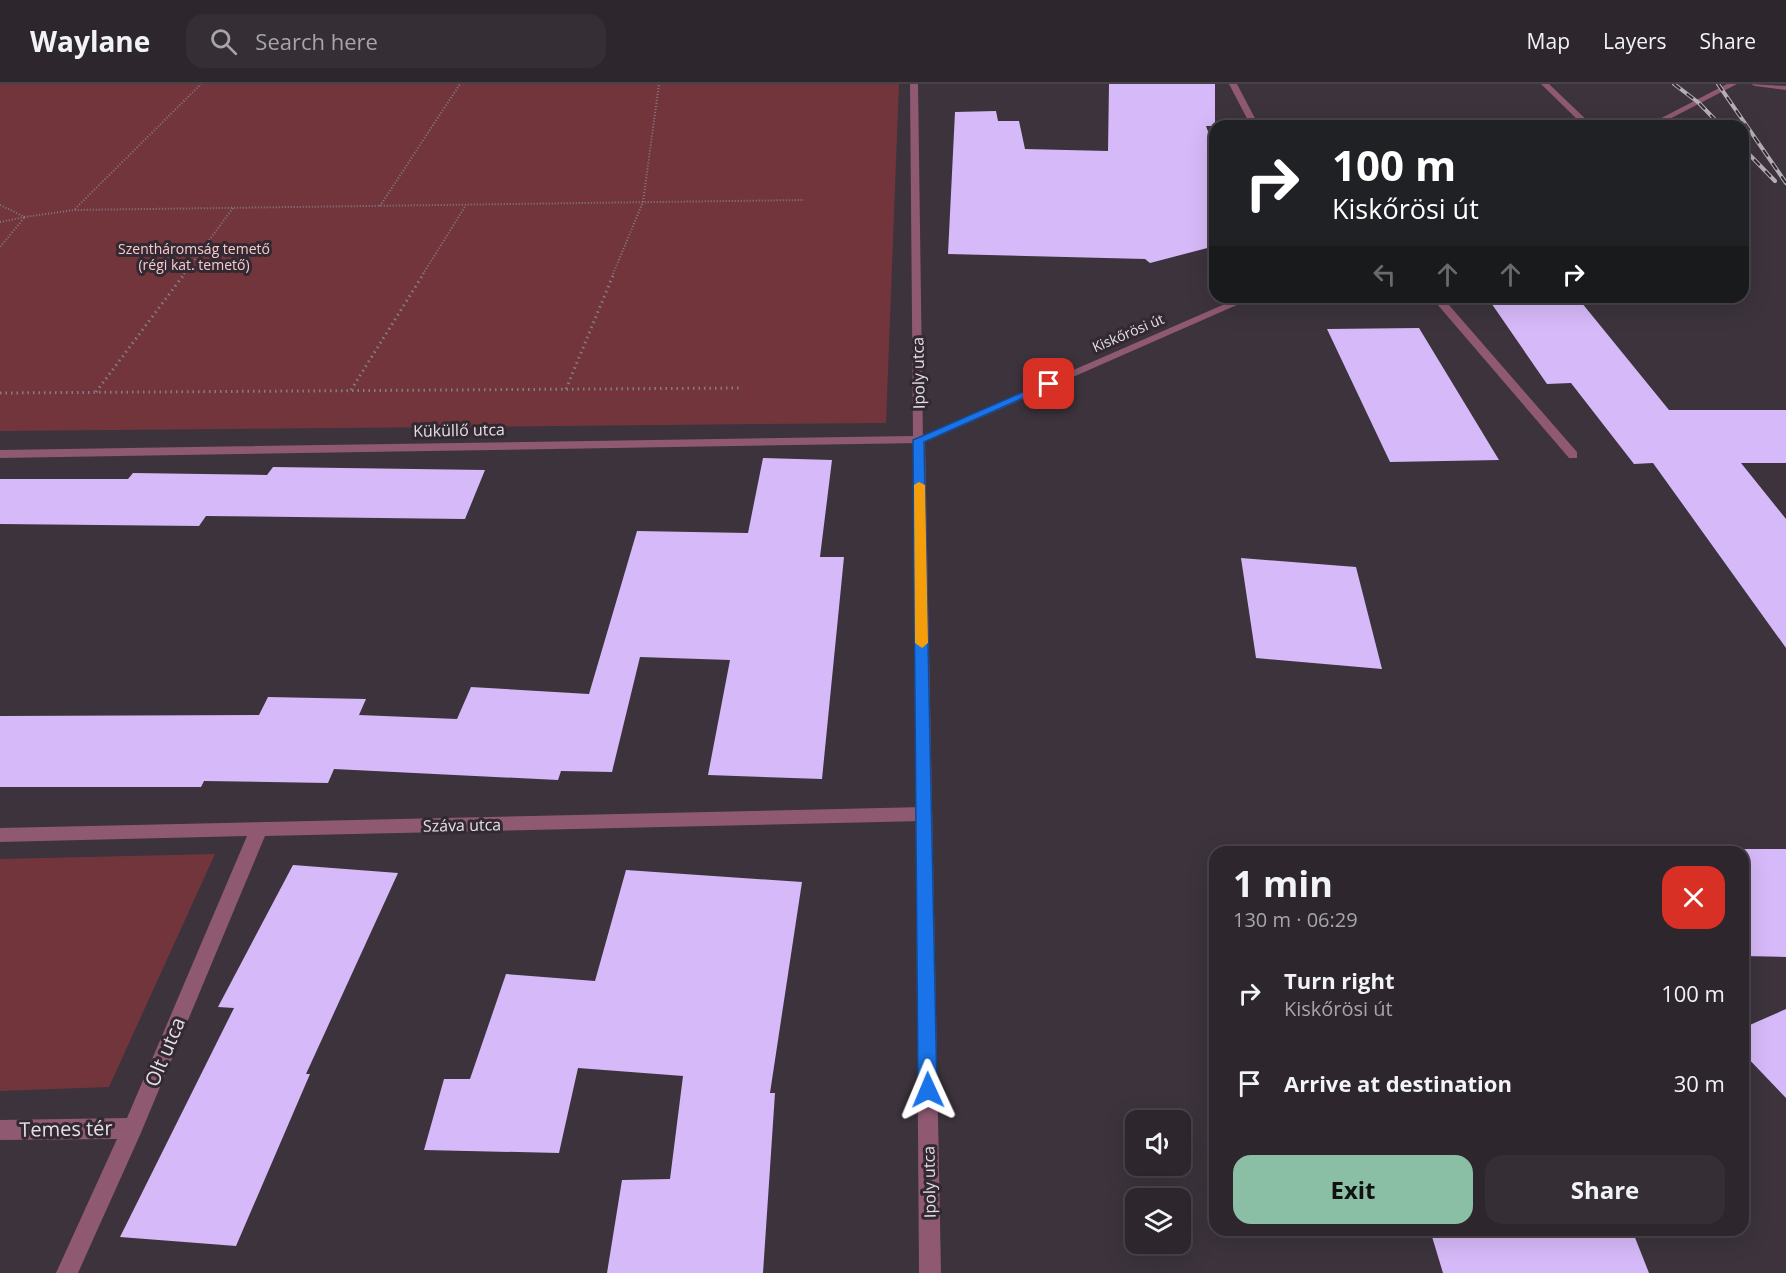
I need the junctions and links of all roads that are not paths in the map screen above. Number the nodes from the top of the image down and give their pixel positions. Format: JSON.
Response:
{"nodes":[{"id":1,"x":914,"y":84,"type":"edge"},
{"id":2,"x":1233,"y":84,"type":"edge"},
{"id":3,"x":1545,"y":84,"type":"edge"},
{"id":4,"x":1733,"y":84,"type":"edge"},
{"id":5,"x":1755,"y":84,"type":"edge"},
{"id":6,"x":1786,"y":88,"type":"edge"},
{"id":7,"x":1252,"y":120,"type":"edge"},
{"id":8,"x":1583,"y":120,"type":"edge"},
{"id":9,"x":1662,"y":120,"type":"edge"},
{"id":10,"x":1236,"y":303,"type":"edge"},
{"id":11,"x":1441,"y":303,"type":"edge"},
{"id":12,"x":919,"y":440,"type":"junction"},
{"id":13,"x":0,"y":454,"type":"edge"},
{"id":14,"x":1573,"y":455,"type":"dead end"},
{"id":15,"x":924,"y":814,"type":"junction"},
{"id":16,"x":259,"y":830,"type":"junction"},
{"id":17,"x":0,"y":835,"type":"edge"},
{"id":18,"x":133,"y":1128,"type":"junction"},
{"id":19,"x":0,"y":1130,"type":"edge"},
{"id":20,"x":67,"y":1273,"type":"edge"},
{"id":21,"x":930,"y":1273,"type":"edge"}],
"edges":[{"from":1,"to":12,"type":"street","name":"Ipoly utca"},
{"from":2,"to":7,"type":"street"},
{"from":3,"to":8,"type":"street"},
{"from":4,"to":9,"type":"street"},
{"from":5,"to":6,"type":"street"},
{"from":10,"to":12,"type":"street","name":"Kiskőrösi út"},
{"from":11,"to":14,"type":"street"},
{"from":12,"to":13,"type":"street","name":"Küküllő utca"},
{"from":12,"to":15,"type":"street","name":"Ipoly utca"},
{"from":15,"to":16,"type":"street","name":"Száva utca"},
{"from":15,"to":21,"type":"street","name":"Ipoly utca"},
{"from":16,"to":17,"type":"street","name":"Száva utca"},
{"from":16,"to":18,"type":"street","name":"Olt utca"},
{"from":18,"to":19,"type":"street","name":"Temes tér"},
{"from":18,"to":20,"type":"street","name":"Olt utca"}]}
